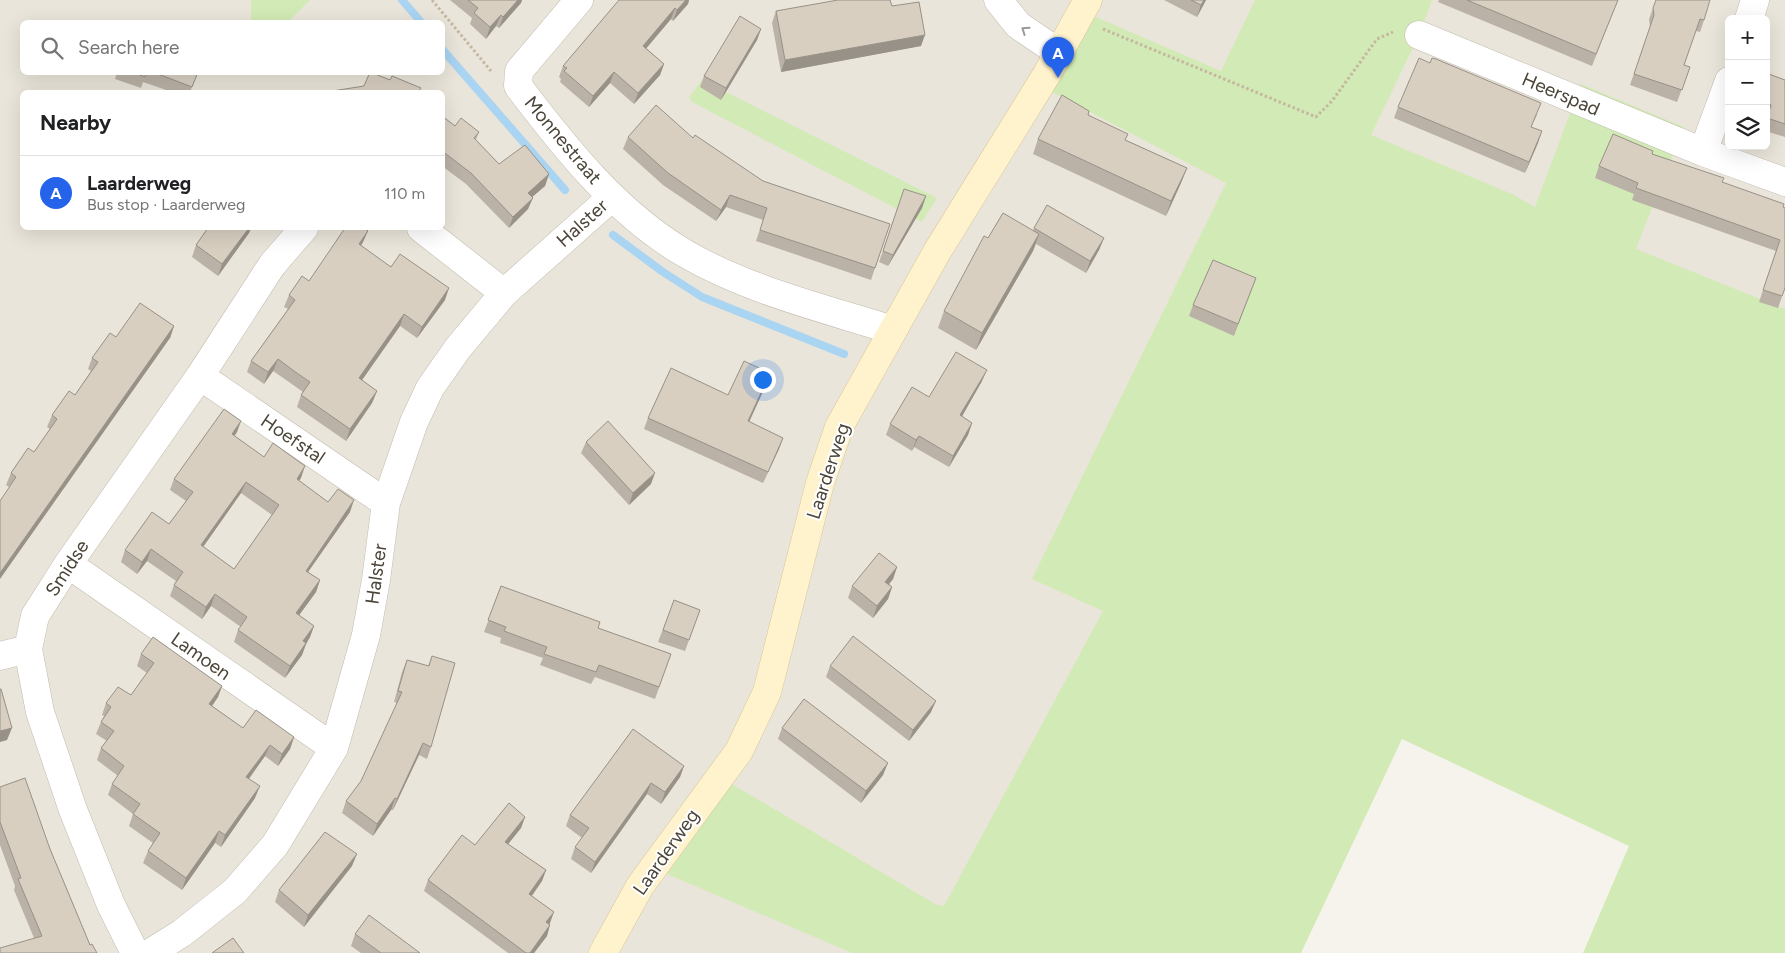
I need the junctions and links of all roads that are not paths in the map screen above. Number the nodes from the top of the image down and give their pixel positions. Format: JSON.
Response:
{"nodes":[{"id":1,"x":580,"y":0,"type":"edge"},
{"id":2,"x":998,"y":0,"type":"edge"},
{"id":3,"x":1755,"y":0,"type":"edge"},
{"id":4,"x":1082,"y":9,"type":"edge"},
{"id":5,"x":1750,"y":15,"type":"edge"},
{"id":6,"x":1420,"y":35,"type":"road end"},
{"id":7,"x":1058,"y":53,"type":"junction"},
{"id":8,"x":1725,"y":93,"type":"edge"},
{"id":9,"x":1703,"y":152,"type":"junction"},
{"id":10,"x":1785,"y":182,"type":"edge"},
{"id":11,"x":612,"y":197,"type":"junction"},
{"id":12,"x":302,"y":230,"type":"edge"},
{"id":13,"x":424,"y":230,"type":"edge"},
{"id":14,"x":504,"y":293,"type":"junction"},
{"id":15,"x":892,"y":330,"type":"junction"},
{"id":16,"x":200,"y":376,"type":"junction"},
{"id":17,"x":386,"y":503,"type":"junction"},
{"id":18,"x":68,"y":564,"type":"junction"},
{"id":19,"x":28,"y":649,"type":"junction"},
{"id":20,"x":0,"y":656,"type":"edge"},
{"id":21,"x":334,"y":748,"type":"junction"},
{"id":22,"x":135,"y":953,"type":"edge"},
{"id":23,"x":150,"y":953,"type":"edge"},
{"id":24,"x":603,"y":953,"type":"edge"}],
"edges":[{"from":1,"to":11,"type":"street","name":"Monnestraat"},
{"from":7,"to":2,"type":"street","one_way":true},
{"from":3,"to":5,"type":"street"},
{"from":4,"to":7,"type":"street","name":"Laarderweg"},
{"from":6,"to":9,"type":"street","name":"Heerspad"},
{"from":7,"to":15,"type":"street","name":"Laarderweg"},
{"from":8,"to":9,"type":"street"},
{"from":9,"to":10,"type":"street","name":"Heerspad"},
{"from":11,"to":14,"type":"street","name":"Halster"},
{"from":11,"to":15,"type":"street","name":"Monnestraat"},
{"from":12,"to":16,"type":"street","name":"Smidse"},
{"from":13,"to":14,"type":"street"},
{"from":14,"to":17,"type":"street","name":"Halster"},
{"from":15,"to":24,"type":"street","name":"Laarderweg"},
{"from":16,"to":17,"type":"street","name":"Hoefstal"},
{"from":16,"to":18,"type":"street","name":"Smidse"},
{"from":17,"to":21,"type":"street","name":"Halster"},
{"from":18,"to":19,"type":"street","name":"Smidse"},
{"from":18,"to":21,"type":"street","name":"Lamoen"},
{"from":19,"to":20,"type":"street"},
{"from":19,"to":22,"type":"street","name":"Smidse"},
{"from":21,"to":23,"type":"street","name":"Halster"}]}
